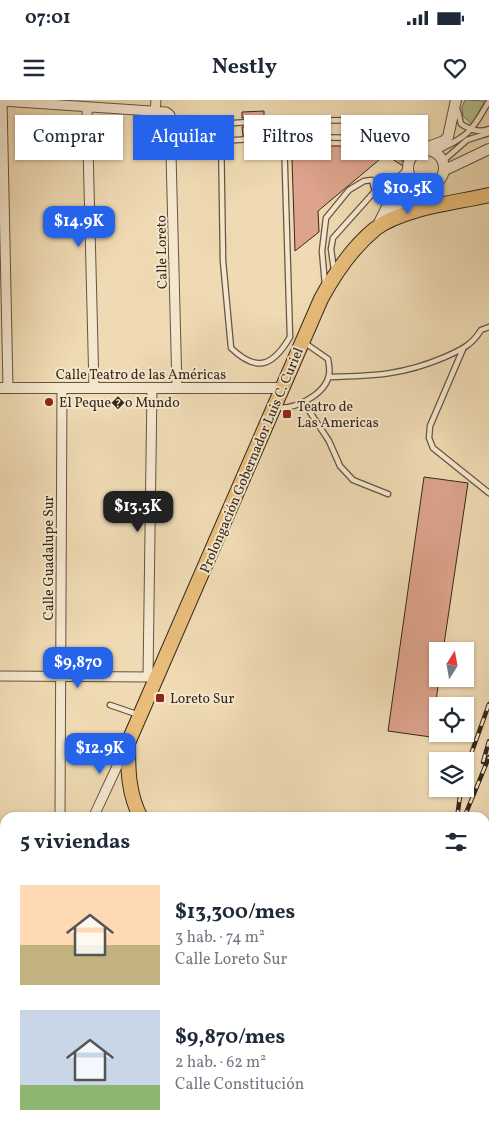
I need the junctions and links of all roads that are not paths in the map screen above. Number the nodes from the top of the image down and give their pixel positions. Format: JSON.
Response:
{"nodes":[{"id":1,"x":156,"y":100,"type":"edge"},
{"id":2,"x":456,"y":100,"type":"edge"},
{"id":3,"x":460,"y":100,"type":"edge"},
{"id":4,"x":2,"y":101,"type":"edge"},
{"id":5,"x":489,"y":101,"type":"edge"},
{"id":6,"x":88,"y":107,"type":"junction"},
{"id":7,"x":155,"y":112,"type":"junction"},
{"id":8,"x":341,"y":121,"type":"edge"},
{"id":9,"x":234,"y":123,"type":"edge"},
{"id":10,"x":489,"y":129,"type":"edge"},
{"id":11,"x":472,"y":130,"type":"junction"},
{"id":12,"x":489,"y":133,"type":"edge"},
{"id":13,"x":428,"y":147,"type":"edge"},
{"id":14,"x":489,"y":149,"type":"edge"},
{"id":15,"x":428,"y":152,"type":"edge"},
{"id":16,"x":435,"y":152,"type":"junction"},
{"id":17,"x":220,"y":160,"type":"edge"},
{"id":18,"x":285,"y":160,"type":"edge"},
{"id":19,"x":403,"y":160,"type":"edge"},
{"id":20,"x":413,"y":160,"type":"edge"},
{"id":21,"x":444,"y":165,"type":"junction"},
{"id":22,"x":409,"y":166,"type":"junction"},
{"id":23,"x":421,"y":185,"type":"junction"},
{"id":24,"x":489,"y":195,"type":"edge"},
{"id":25,"x":376,"y":228,"type":"junction"},
{"id":26,"x":323,"y":238,"type":"junction"},
{"id":27,"x":332,"y":238,"type":"junction"},
{"id":28,"x":334,"y":274,"type":"junction"},
{"id":29,"x":326,"y":289,"type":"junction"},
{"id":30,"x":489,"y":327,"type":"edge"},
{"id":31,"x":302,"y":341,"type":"junction"},
{"id":32,"x":463,"y":349,"type":"junction"},
{"id":33,"x":329,"y":376,"type":"junction"},
{"id":34,"x":4,"y":388,"type":"edge"},
{"id":35,"x":62,"y":388,"type":"junction"},
{"id":36,"x":94,"y":388,"type":"junction"},
{"id":37,"x":152,"y":388,"type":"junction"},
{"id":38,"x":178,"y":388,"type":"junction"},
{"id":39,"x":282,"y":388,"type":"junction"},
{"id":40,"x":304,"y":403,"type":"junction"},
{"id":41,"x":274,"y":407,"type":"junction"},
{"id":42,"x":489,"y":493,"type":"edge"},
{"id":43,"x":388,"y":494,"type":"dead end"},
{"id":44,"x":0,"y":676,"type":"edge"},
{"id":45,"x":61,"y":677,"type":"junction"},
{"id":46,"x":152,"y":678,"type":"junction"},
{"id":47,"x":110,"y":705,"type":"dead end"},
{"id":48,"x":140,"y":715,"type":"junction"},
{"id":49,"x":128,"y":742,"type":"junction"},
{"id":50,"x":60,"y":812,"type":"edge"},
{"id":51,"x":96,"y":812,"type":"edge"},
{"id":52,"x":138,"y":812,"type":"edge"}],
"edges":[{"from":1,"to":7,"type":"street"},
{"from":2,"to":13,"type":"street"},
{"from":3,"to":11,"type":"lane"},
{"from":4,"to":6,"type":"street"},
{"from":4,"to":34,"type":"street"},
{"from":5,"to":11,"type":"lane"},
{"from":6,"to":7,"type":"street"},
{"from":6,"to":36,"type":"street"},
{"from":7,"to":38,"type":"street","name":"Calle Loreto"},
{"from":8,"to":9,"type":"lane"},
{"from":10,"to":11,"type":"lane"},
{"from":11,"to":16,"type":"lane"},
{"from":12,"to":21,"type":"lane"},
{"from":14,"to":21,"type":"street"},
{"from":15,"to":16,"type":"street"},
{"from":16,"to":21,"type":"street"},
{"from":17,"to":18,"type":"lane"},
{"from":19,"to":22,"type":"lane"},
{"from":20,"to":22,"type":"street"},
{"from":21,"to":23,"type":"street"},
{"from":22,"to":23,"type":"street"},
{"from":22,"to":25,"type":"street"},
{"from":23,"to":25,"type":"street"},
{"from":24,"to":25,"type":"main road","name":"Prolongación Gobernador Luis C. Curiel"},
{"from":25,"to":28,"type":"main road","name":"Prolongación Gobernador Luis C. Curiel"},
{"from":26,"to":27,"type":"lane"},
{"from":26,"to":27,"type":"lane"},
{"from":26,"to":29,"type":"lane"},
{"from":27,"to":28,"type":"lane"},
{"from":28,"to":29,"type":"main road","name":"Prolongación Gobernador Luis C. Curiel"},
{"from":29,"to":31,"type":"main road","name":"Prolongación Gobernador Luis C. Curiel"},
{"from":30,"to":32,"type":"lane"},
{"from":31,"to":33,"type":"lane"},
{"from":31,"to":39,"type":"main road","name":"Prolongación Gobernador Luis C. Curiel"},
{"from":32,"to":33,"type":"lane"},
{"from":32,"to":42,"type":"lane"},
{"from":33,"to":40,"type":"lane"},
{"from":34,"to":35,"type":"street","name":"Calle Teatro de las Américas"},
{"from":35,"to":36,"type":"street","name":"Calle Teatro de las Américas"},
{"from":35,"to":45,"type":"street","name":"Calle Guadalupe Sur"},
{"from":36,"to":37,"type":"street","name":"Calle Teatro de las Américas"},
{"from":37,"to":38,"type":"street","name":"Calle Teatro de las Américas"},
{"from":37,"to":46,"type":"street"},
{"from":38,"to":39,"type":"street","name":"Calle Teatro de las Américas"},
{"from":39,"to":41,"type":"main road","name":"Prolongación Gobernador Luis C. Curiel"},
{"from":40,"to":41,"type":"lane"},
{"from":40,"to":43,"type":"lane"},
{"from":41,"to":46,"type":"main road","name":"Prolongación Gobernador Luis C. Curiel"},
{"from":44,"to":45,"type":"street"},
{"from":45,"to":46,"type":"street"},
{"from":45,"to":50,"type":"street","name":"Calle Guadalupe Sur"},
{"from":46,"to":48,"type":"main road","name":"Prolongación Gobernador Luis C. Curiel"},
{"from":47,"to":48,"type":"lane"},
{"from":48,"to":49,"type":"main road","name":"Prolongación Gobernador Luis C. Curiel"},
{"from":49,"to":51,"type":"street"},
{"from":49,"to":52,"type":"main road","name":"Prolongación Gobernador Luis C. Curiel"}]}
